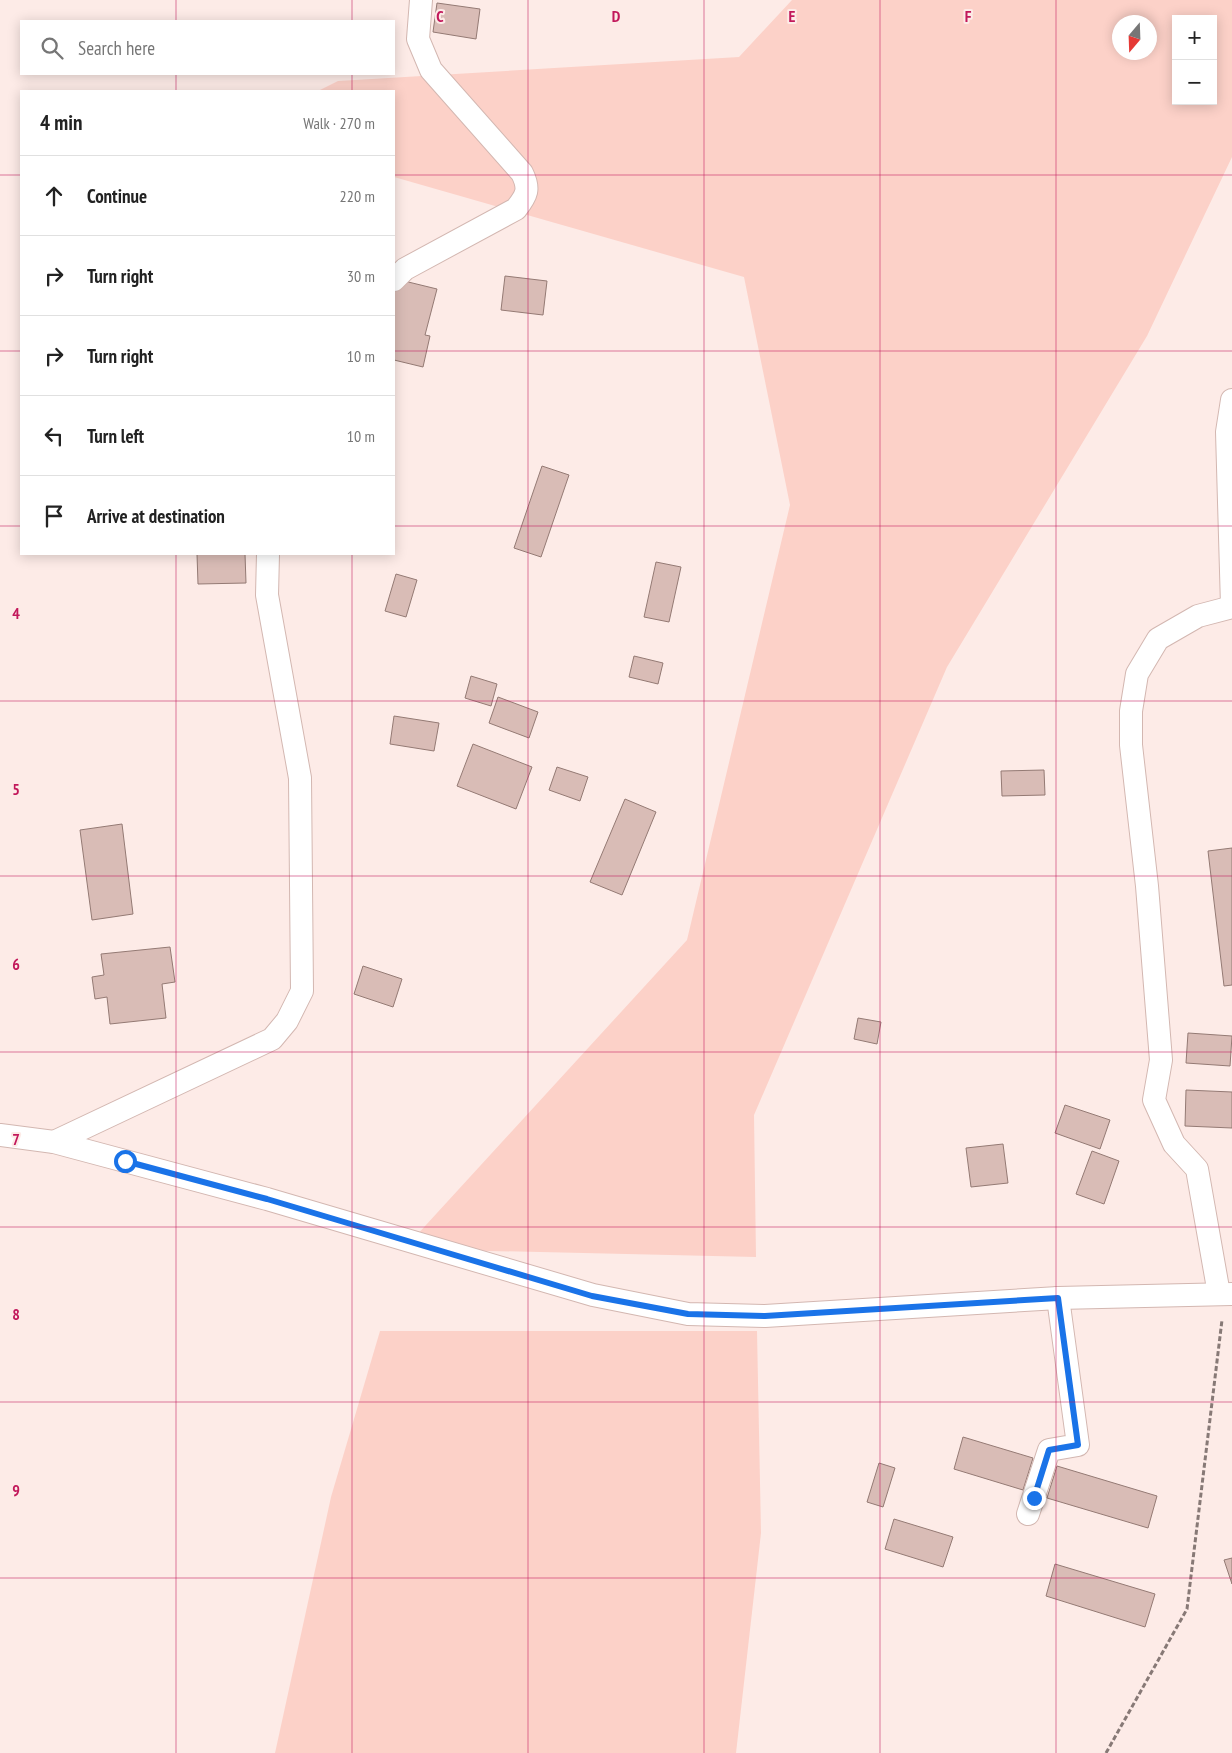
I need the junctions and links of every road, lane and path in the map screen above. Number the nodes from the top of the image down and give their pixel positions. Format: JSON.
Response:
{"nodes":[{"id":1,"x":421,"y":0,"type":"edge"},
{"id":2,"x":395,"y":279,"type":"edge"},
{"id":3,"x":1232,"y":400,"type":"edge"},
{"id":4,"x":268,"y":555,"type":"edge"},
{"id":5,"x":1232,"y":607,"type":"edge"},
{"id":6,"x":0,"y":1135,"type":"edge"},
{"id":7,"x":54,"y":1142,"type":"junction"},
{"id":8,"x":1226,"y":1294,"type":"edge"},
{"id":9,"x":1058,"y":1298,"type":"junction"},
{"id":10,"x":1223,"y":1317,"type":"dead end"},
{"id":11,"x":1028,"y":1514,"type":"dead end"},
{"id":12,"x":1106,"y":1753,"type":"edge"}],
"edges":[{"from":1,"to":2,"type":"street"},
{"from":3,"to":5,"type":"street"},
{"from":4,"to":7,"type":"street"},
{"from":5,"to":8,"type":"street"},
{"from":6,"to":7,"type":"street"},
{"from":7,"to":9,"type":"street"},
{"from":8,"to":9,"type":"street"},
{"from":9,"to":11,"type":"street"},
{"from":10,"to":12,"type":"path"}]}
